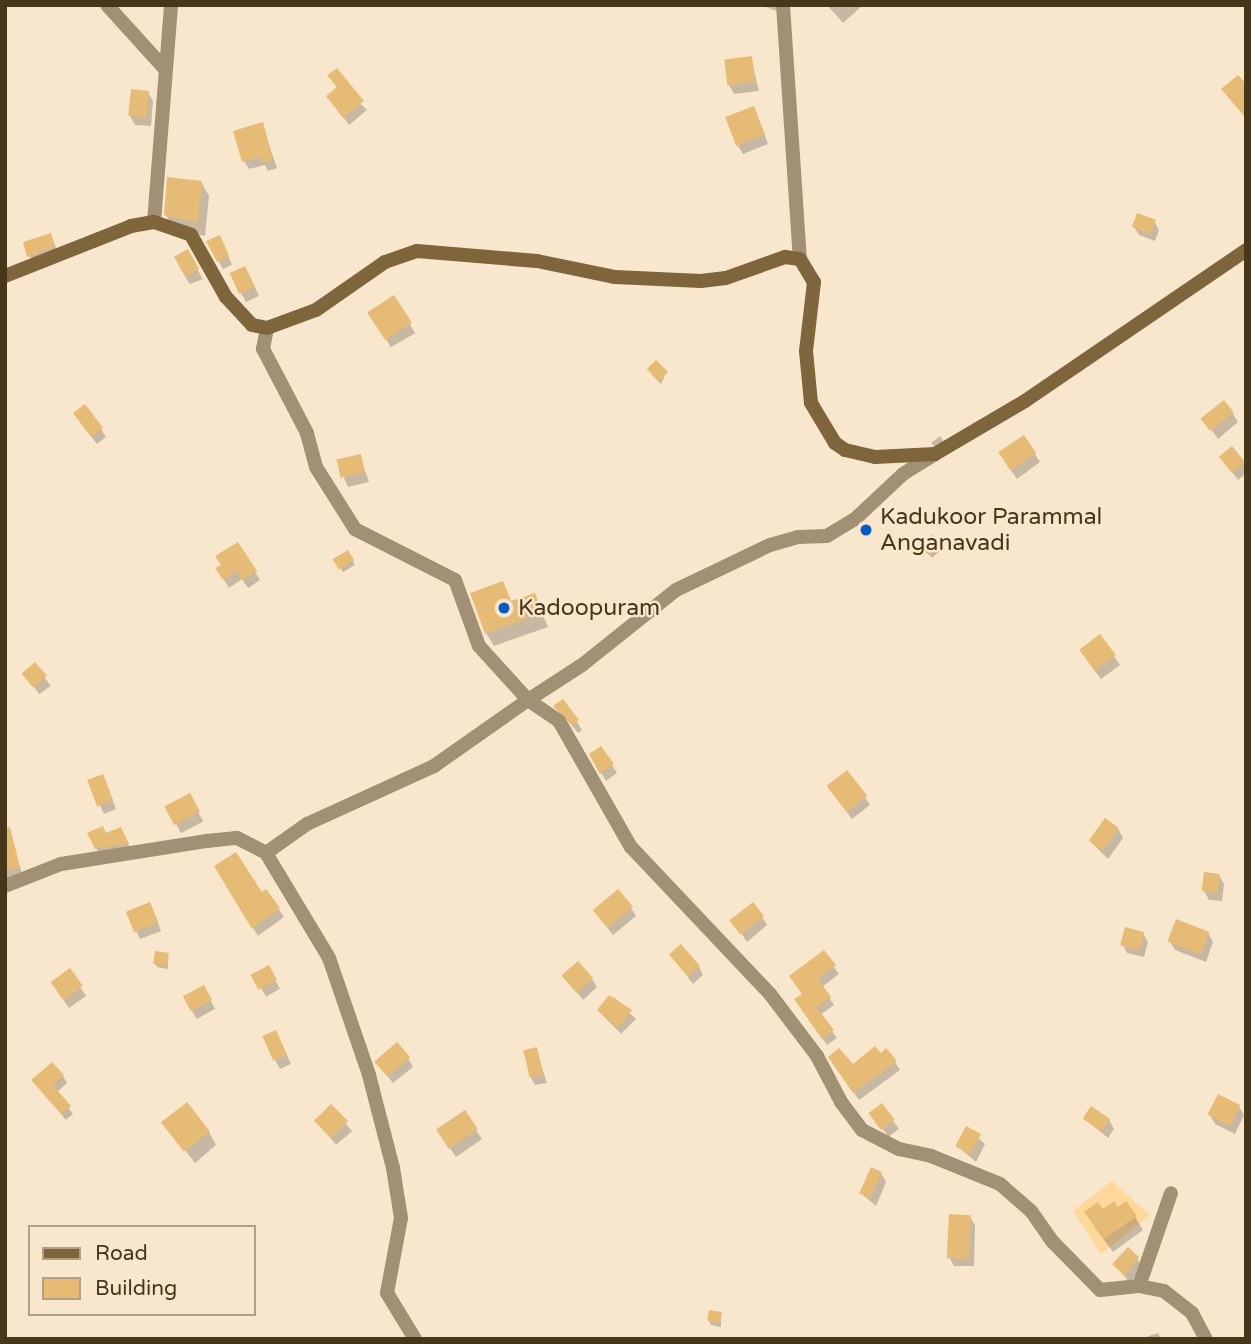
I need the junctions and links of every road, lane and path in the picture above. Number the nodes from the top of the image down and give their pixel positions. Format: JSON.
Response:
{"nodes":[{"id":1,"x":107,"y":5,"type":"edge"},
{"id":2,"x":171,"y":5,"type":"edge"},
{"id":3,"x":783,"y":5,"type":"edge"},
{"id":4,"x":165,"y":69,"type":"junction"},
{"id":5,"x":154,"y":222,"type":"junction"},
{"id":6,"x":1246,"y":250,"type":"edge"},
{"id":7,"x":800,"y":259,"type":"junction"},
{"id":8,"x":5,"y":276,"type":"edge"},
{"id":9,"x":267,"y":328,"type":"junction"},
{"id":10,"x":935,"y":454,"type":"junction"},
{"id":11,"x":528,"y":700,"type":"junction"},
{"id":12,"x":266,"y":853,"type":"junction"},
{"id":13,"x":5,"y":886,"type":"edge"},
{"id":14,"x":1171,"y":1193,"type":"dead end"},
{"id":15,"x":1139,"y":1286,"type":"junction"},
{"id":16,"x":415,"y":1339,"type":"edge"},
{"id":17,"x":1206,"y":1339,"type":"edge"}],
"edges":[{"from":1,"to":4,"type":"street"},
{"from":2,"to":4,"type":"street"},
{"from":3,"to":7,"type":"street"},
{"from":4,"to":5,"type":"street"},
{"from":5,"to":8,"type":"main road"},
{"from":5,"to":9,"type":"main road"},
{"from":6,"to":10,"type":"main road"},
{"from":7,"to":9,"type":"main road"},
{"from":7,"to":10,"type":"main road"},
{"from":9,"to":11,"type":"street"},
{"from":10,"to":11,"type":"street"},
{"from":11,"to":12,"type":"street"},
{"from":11,"to":15,"type":"street"},
{"from":12,"to":13,"type":"street"},
{"from":12,"to":16,"type":"street"},
{"from":14,"to":15,"type":"street"},
{"from":15,"to":17,"type":"street"}]}
